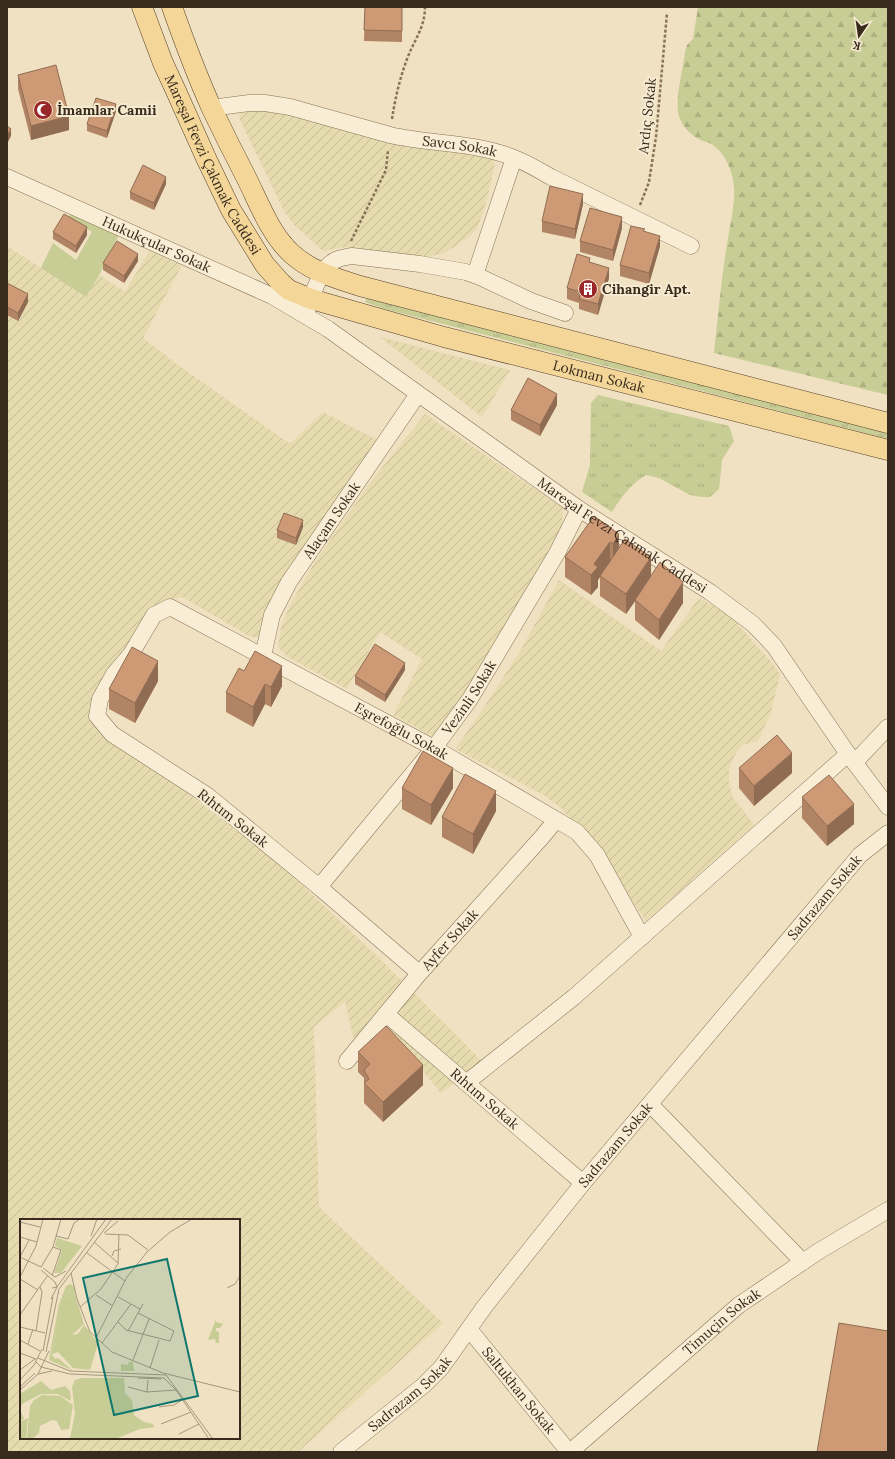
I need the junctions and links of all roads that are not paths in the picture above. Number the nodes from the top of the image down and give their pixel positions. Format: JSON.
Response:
{"nodes":[{"id":1,"x":142,"y":7,"type":"edge"},
{"id":2,"x":172,"y":7,"type":"edge"},
{"id":3,"x":212,"y":108,"type":"junction"},
{"id":4,"x":514,"y":158,"type":"junction"},
{"id":5,"x":7,"y":177,"type":"edge"},
{"id":6,"x":691,"y":246,"type":"dead end"},
{"id":7,"x":322,"y":274,"type":"junction"},
{"id":8,"x":475,"y":275,"type":"junction"},
{"id":9,"x":308,"y":307,"type":"junction"},
{"id":10,"x":565,"y":313,"type":"dead end"},
{"id":11,"x":418,"y":394,"type":"junction"},
{"id":12,"x":888,"y":423,"type":"edge"},
{"id":13,"x":888,"y":450,"type":"edge"},
{"id":14,"x":579,"y":510,"type":"junction"},
{"id":15,"x":131,"y":654,"type":"joint"},
{"id":16,"x":263,"y":656,"type":"junction"},
{"id":17,"x":888,"y":727,"type":"edge"},
{"id":18,"x":434,"y":748,"type":"junction"},
{"id":19,"x":851,"y":758,"type":"junction"},
{"id":20,"x":888,"y":807,"type":"edge"},
{"id":21,"x":556,"y":820,"type":"junction"},
{"id":22,"x":888,"y":833,"type":"edge"},
{"id":23,"x":318,"y":887,"type":"junction"},
{"id":24,"x":642,"y":937,"type":"junction"},
{"id":25,"x":419,"y":973,"type":"junction"},
{"id":26,"x":386,"y":1014,"type":"junction"},
{"id":27,"x":347,"y":1061,"type":"dead end"},
{"id":28,"x":466,"y":1083,"type":"junction"},
{"id":29,"x":650,"y":1104,"type":"junction"},
{"id":30,"x":583,"y":1183,"type":"junction"},
{"id":31,"x":888,"y":1210,"type":"edge"},
{"id":32,"x":803,"y":1262,"type":"junction"},
{"id":33,"x":469,"y":1329,"type":"junction"},
{"id":34,"x":341,"y":1452,"type":"edge"},
{"id":35,"x":569,"y":1452,"type":"edge"}],
"edges":[{"from":1,"to":9,"type":"main road","name":"Mareşal Fevzi Çakmak Caddesi"},
{"from":2,"to":3,"type":"main road","name":"Mareşal Fevzi Çakmak Caddesi"},
{"from":3,"to":4,"type":"street","name":"Savcı Sokak"},
{"from":3,"to":7,"type":"main road","name":"Mareşal Fevzi Çakmak Caddesi"},
{"from":4,"to":6,"type":"street","name":"Savcı Sokak"},
{"from":4,"to":8,"type":"street"},
{"from":5,"to":9,"type":"street","name":"Hukukçular Sokak"},
{"from":7,"to":8,"type":"street"},
{"from":7,"to":9,"type":"street"},
{"from":7,"to":12,"type":"main road","name":"Lokman Sokak"},
{"from":8,"to":10,"type":"street"},
{"from":9,"to":11,"type":"street","name":"Mareşal Fevzi Çakmak Caddesi"},
{"from":9,"to":13,"type":"main road","name":"Lokman Sokak"},
{"from":11,"to":14,"type":"street","name":"Mareşal Fevzi Çakmak Caddesi"},
{"from":11,"to":16,"type":"street","name":"Alaçam Sokak"},
{"from":14,"to":18,"type":"street","name":"Vezinli Sokak"},
{"from":14,"to":19,"type":"street","name":"Mareşal Fevzi Çakmak Caddesi"},
{"from":15,"to":16,"type":"street","name":"Eşrefoğlu Sokak"},
{"from":15,"to":23,"type":"street","name":"Rıhtım Sokak"},
{"from":16,"to":18,"type":"street","name":"Eşrefoğlu Sokak"},
{"from":17,"to":19,"type":"street"},
{"from":18,"to":21,"type":"street","name":"Eşrefoğlu Sokak"},
{"from":18,"to":23,"type":"street","name":"Vezinli Sokak"},
{"from":19,"to":20,"type":"street","name":"Mareşal Fevzi Çakmak Caddesi"},
{"from":19,"to":24,"type":"street"},
{"from":21,"to":24,"type":"street","name":"Eşrefoğlu Sokak"},
{"from":21,"to":25,"type":"street","name":"Ayfer Sokak"},
{"from":22,"to":29,"type":"street","name":"Sadrazam Sokak"},
{"from":23,"to":25,"type":"street","name":"Rıhtım Sokak"},
{"from":24,"to":28,"type":"street"},
{"from":25,"to":26,"type":"street","name":"Ayfer Sokak"},
{"from":26,"to":27,"type":"street","name":"Ayfer Sokak"},
{"from":26,"to":28,"type":"street","name":"Rıhtım Sokak"},
{"from":28,"to":30,"type":"street","name":"Rıhtım Sokak"},
{"from":29,"to":30,"type":"street","name":"Sadrazam Sokak"},
{"from":29,"to":32,"type":"street"},
{"from":30,"to":33,"type":"street","name":"Sadrazam Sokak"},
{"from":31,"to":32,"type":"street","name":"Timuçin Sokak"},
{"from":32,"to":35,"type":"street","name":"Timuçin Sokak"},
{"from":33,"to":34,"type":"street","name":"Sadrazam Sokak"},
{"from":33,"to":35,"type":"street","name":"Saltukhan Sokak"}]}
